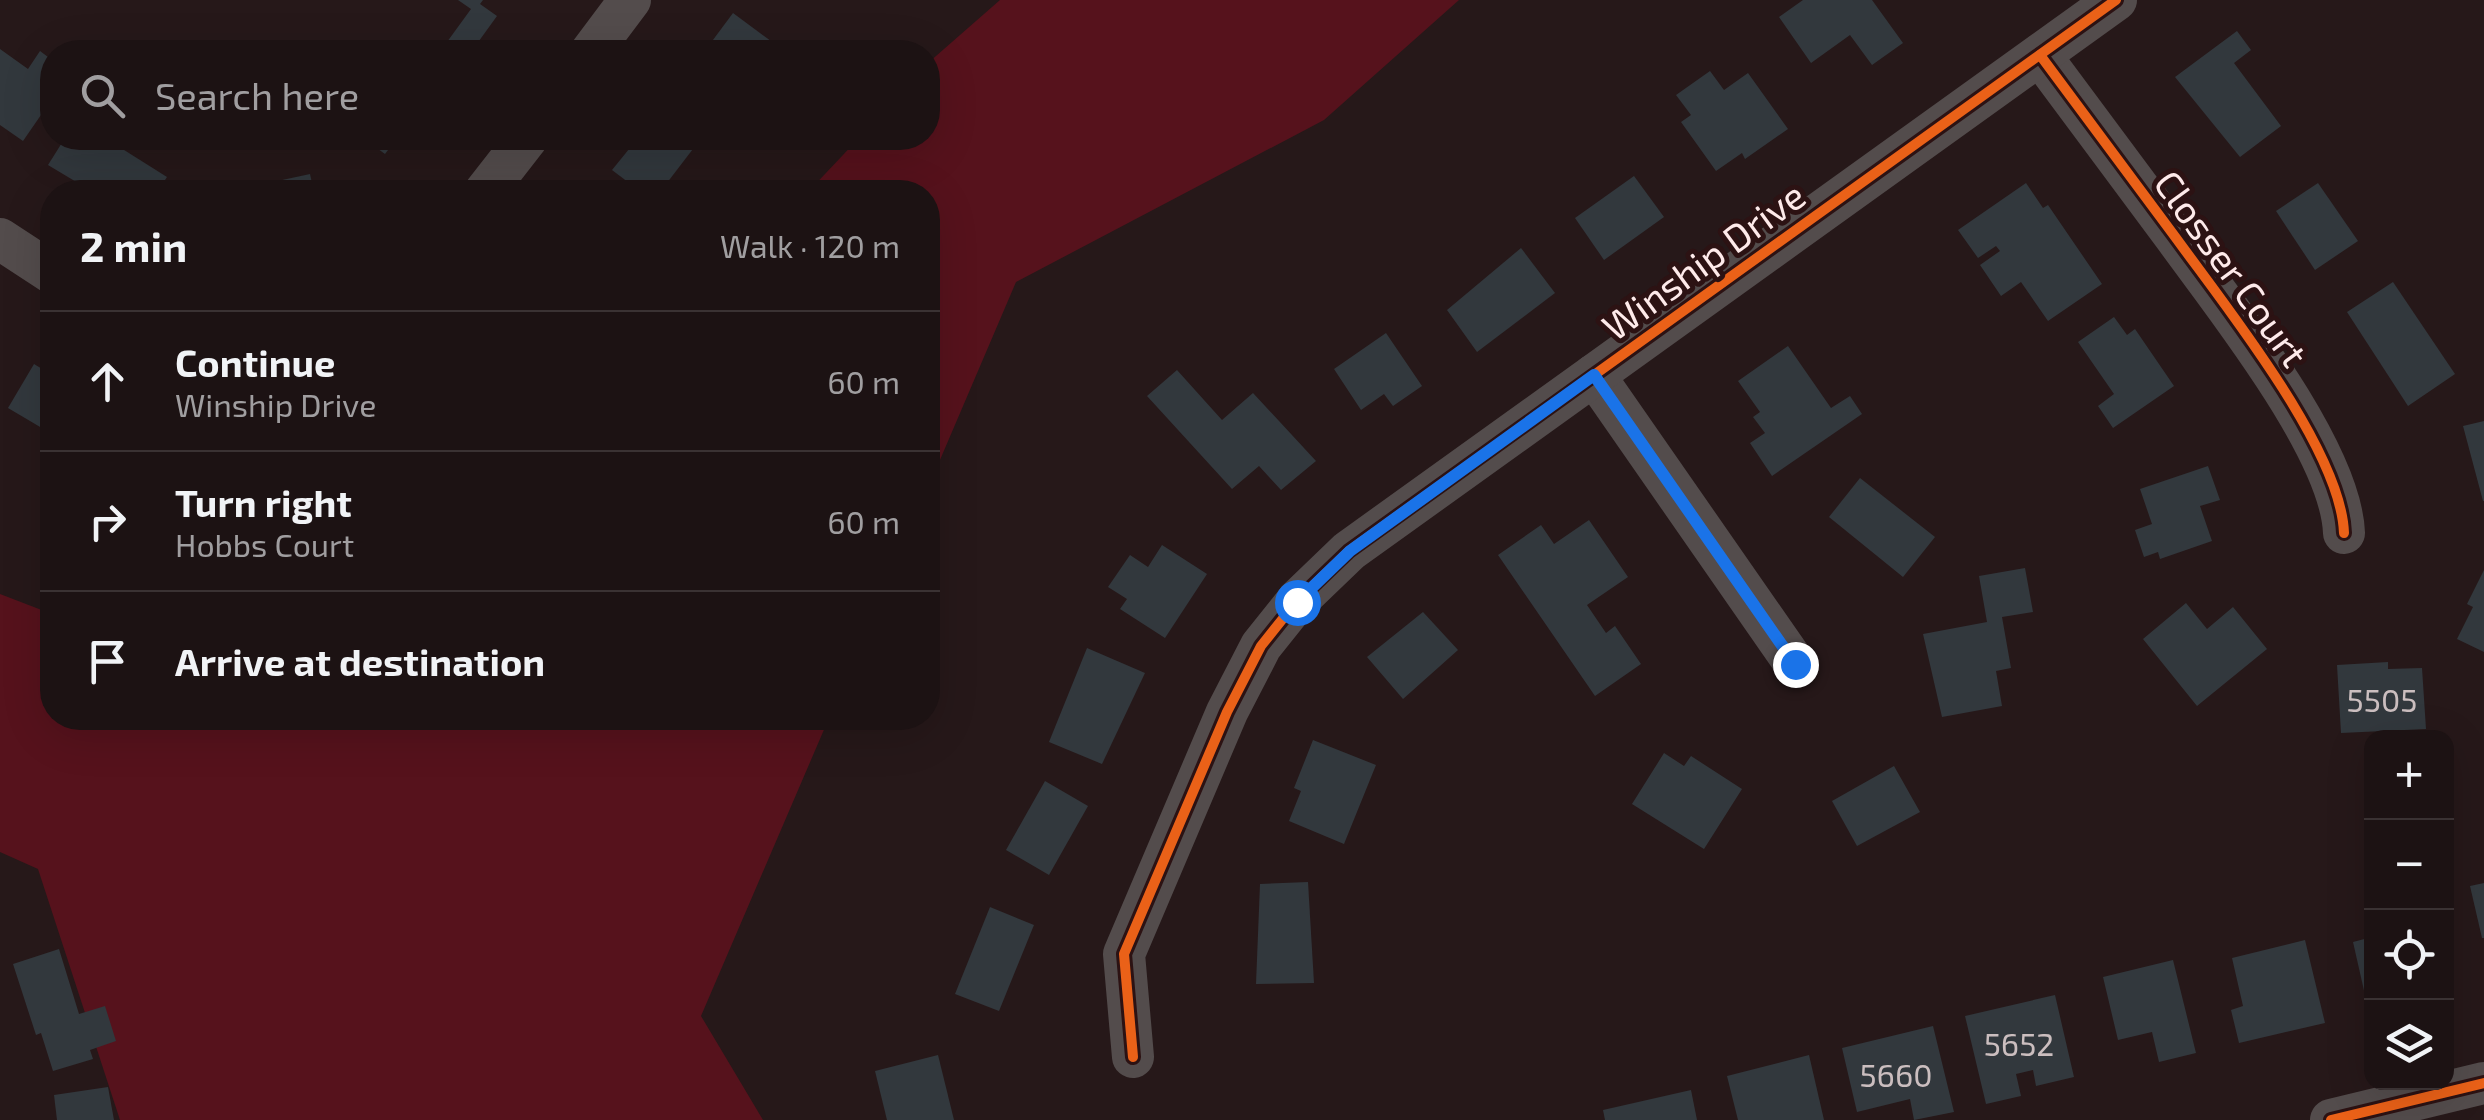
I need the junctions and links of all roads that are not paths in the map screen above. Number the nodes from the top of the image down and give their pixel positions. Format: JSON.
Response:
{"nodes":[{"id":1,"x":630,"y":0,"type":"edge"},
{"id":2,"x":2116,"y":0,"type":"edge"},
{"id":3,"x":600,"y":40,"type":"edge"},
{"id":4,"x":2040,"y":55,"type":"junction"},
{"id":5,"x":518,"y":150,"type":"edge"},
{"id":6,"x":495,"y":180,"type":"edge"},
{"id":7,"x":0,"y":239,"type":"edge"},
{"id":8,"x":40,"y":265,"type":"edge"},
{"id":9,"x":1594,"y":375,"type":"junction"},
{"id":10,"x":2344,"y":533,"type":"dead end"},
{"id":11,"x":1795,"y":664,"type":"dead end"},
{"id":12,"x":1133,"y":1057,"type":"dead end"},
{"id":13,"x":2484,"y":1083,"type":"edge"},
{"id":14,"x":2331,"y":1120,"type":"edge"}],
"edges":[{"from":1,"to":3,"type":"street"},
{"from":2,"to":4,"type":"street","name":"Winship Drive"},
{"from":4,"to":9,"type":"street","name":"Winship Drive"},
{"from":4,"to":10,"type":"street","name":"Closser Court"},
{"from":5,"to":6,"type":"street"},
{"from":7,"to":8,"type":"street"},
{"from":9,"to":11,"type":"street"},
{"from":9,"to":12,"type":"street","name":"Winship Drive"},
{"from":13,"to":14,"type":"street"}]}
